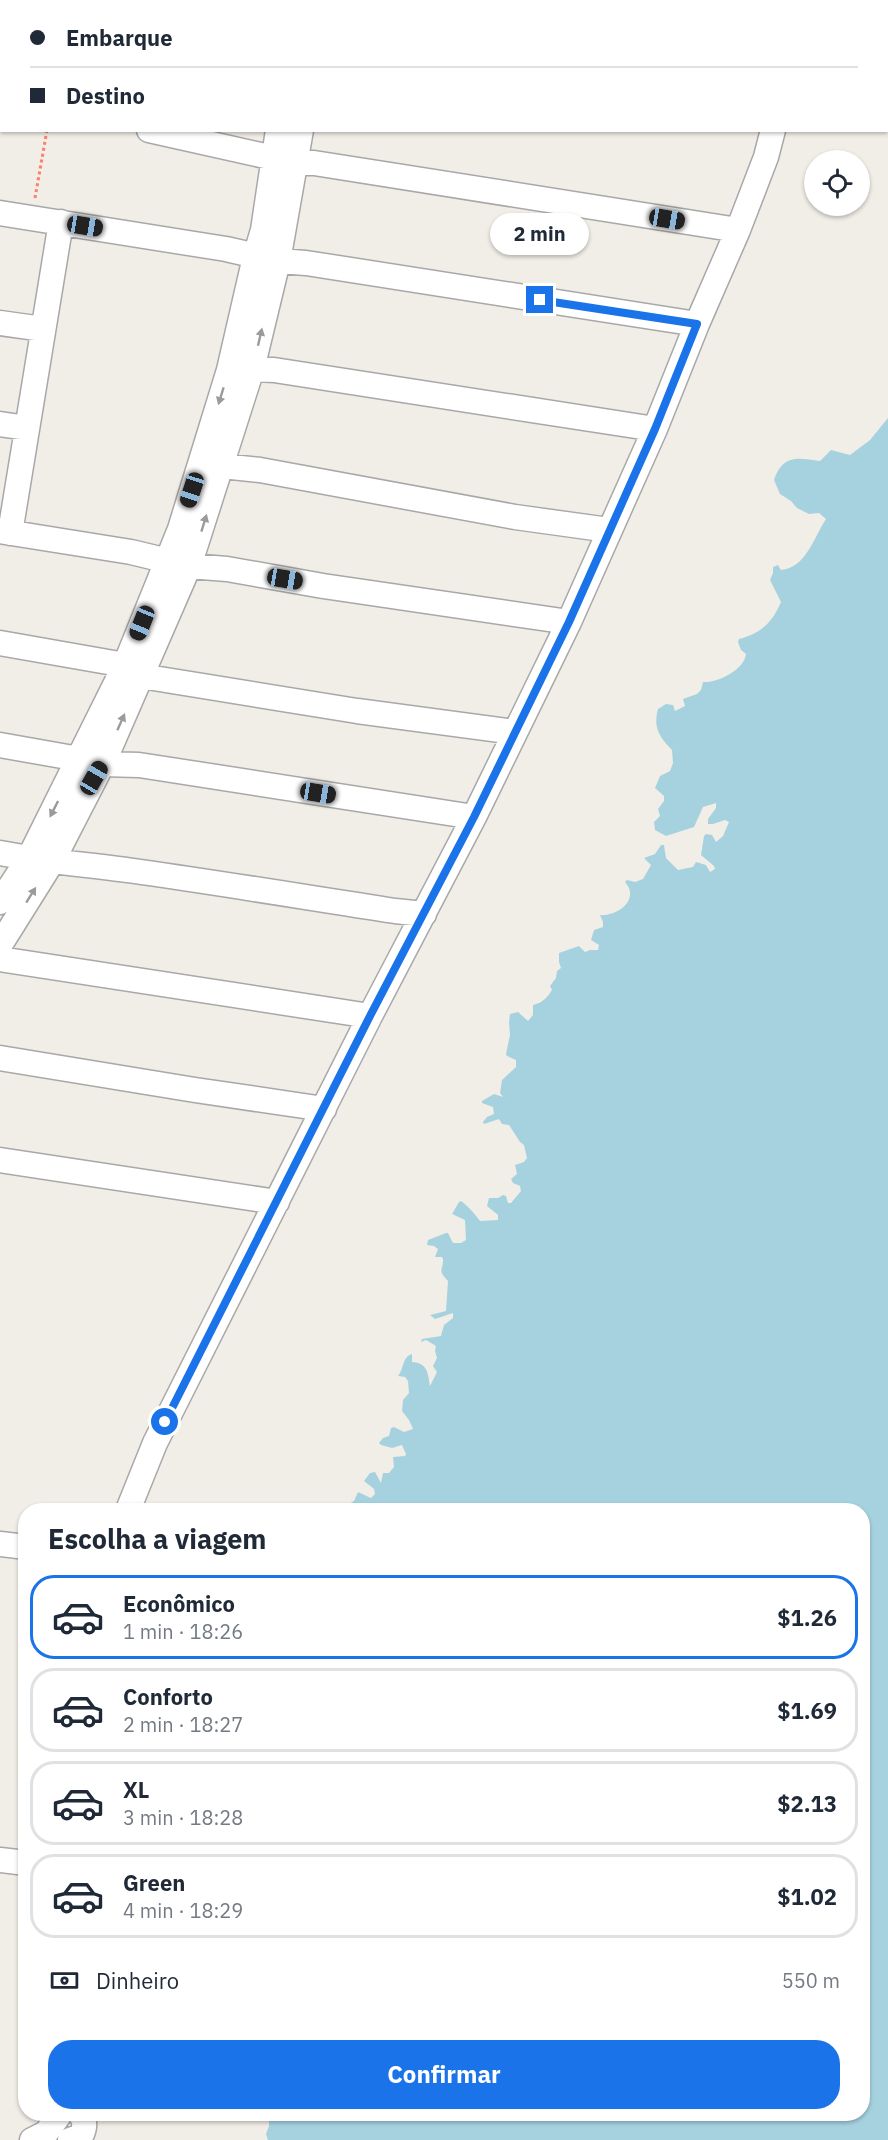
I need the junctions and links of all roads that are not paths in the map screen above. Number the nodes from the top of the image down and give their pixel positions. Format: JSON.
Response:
{"nodes":[{"id":1,"x":159,"y":132,"type":"edge"},
{"id":2,"x":279,"y":132,"type":"edge"},
{"id":3,"x":299,"y":132,"type":"edge"},
{"id":4,"x":772,"y":132,"type":"edge"},
{"id":5,"x":286,"y":160,"type":"junction"},
{"id":6,"x":0,"y":213,"type":"edge"},
{"id":7,"x":61,"y":222,"type":"junction"},
{"id":8,"x":738,"y":231,"type":"junction"},
{"id":9,"x":266,"y":259,"type":"junction"},
{"id":10,"x":0,"y":323,"type":"edge"},
{"id":11,"x":697,"y":324,"type":"junction"},
{"id":12,"x":43,"y":329,"type":"junction"},
{"id":13,"x":252,"y":369,"type":"junction"},
{"id":14,"x":0,"y":424,"type":"edge"},
{"id":15,"x":27,"y":428,"type":"junction"},
{"id":16,"x":655,"y":429,"type":"junction"},
{"id":17,"x":222,"y":466,"type":"junction"},
{"id":18,"x":609,"y":530,"type":"junction"},
{"id":19,"x":5,"y":532,"type":"edge"},
{"id":20,"x":178,"y":564,"type":"junction"},
{"id":21,"x":569,"y":622,"type":"junction"},
{"id":22,"x":0,"y":643,"type":"edge"},
{"id":23,"x":133,"y":670,"type":"junction"},
{"id":24,"x":515,"y":732,"type":"junction"},
{"id":25,"x":0,"y":745,"type":"edge"},
{"id":26,"x":91,"y":761,"type":"junction"},
{"id":27,"x":474,"y":817,"type":"junction"},
{"id":28,"x":0,"y":853,"type":"edge"},
{"id":29,"x":41,"y":860,"type":"junction"},
{"id":30,"x":0,"y":902,"type":"edge"},
{"id":31,"x":424,"y":914,"type":"junction"},
{"id":32,"x":0,"y":945,"type":"edge"},
{"id":33,"x":0,"y":959,"type":"edge"},
{"id":34,"x":370,"y":1016,"type":"junction"},
{"id":35,"x":0,"y":1058,"type":"edge"},
{"id":36,"x":324,"y":1109,"type":"junction"},
{"id":37,"x":0,"y":1160,"type":"edge"},
{"id":38,"x":277,"y":1202,"type":"junction"},
{"id":39,"x":131,"y":1503,"type":"edge"},
{"id":40,"x":0,"y":1544,"type":"edge"},
{"id":41,"x":18,"y":1546,"type":"edge"},
{"id":42,"x":0,"y":1860,"type":"edge"},
{"id":43,"x":18,"y":1862,"type":"edge"},
{"id":44,"x":55,"y":2121,"type":"edge"},
{"id":45,"x":84,"y":2121,"type":"edge"},
{"id":46,"x":32,"y":2140,"type":"edge"},
{"id":47,"x":70,"y":2140,"type":"edge"}],
"edges":[{"from":1,"to":5,"type":"street"},
{"from":2,"to":5,"type":"street"},
{"from":3,"to":5,"type":"street"},
{"from":4,"to":8,"type":"street"},
{"from":5,"to":8,"type":"street"},
{"from":5,"to":9,"type":"street"},
{"from":6,"to":7,"type":"street"},
{"from":7,"to":9,"type":"street"},
{"from":7,"to":12,"type":"street"},
{"from":8,"to":11,"type":"street"},
{"from":9,"to":11,"type":"street"},
{"from":13,"to":9,"type":"street","one_way":true},
{"from":9,"to":20,"type":"street","one_way":true},
{"from":10,"to":12,"type":"street"},
{"from":11,"to":16,"type":"street"},
{"from":12,"to":15,"type":"street"},
{"from":13,"to":16,"type":"street"},
{"from":13,"to":17,"type":"street"},
{"from":14,"to":15,"type":"street"},
{"from":15,"to":19,"type":"street"},
{"from":16,"to":18,"type":"street"},
{"from":17,"to":18,"type":"street"},
{"from":20,"to":17,"type":"street","one_way":true},
{"from":18,"to":21,"type":"street"},
{"from":19,"to":20,"type":"street"},
{"from":20,"to":21,"type":"street"},
{"from":20,"to":23,"type":"street"},
{"from":21,"to":24,"type":"street"},
{"from":22,"to":23,"type":"street"},
{"from":23,"to":24,"type":"street"},
{"from":23,"to":26,"type":"street"},
{"from":24,"to":27,"type":"street"},
{"from":25,"to":26,"type":"street"},
{"from":26,"to":27,"type":"street"},
{"from":26,"to":29,"type":"street"},
{"from":27,"to":31,"type":"street"},
{"from":28,"to":29,"type":"street"},
{"from":29,"to":30,"type":"street"},
{"from":29,"to":31,"type":"street"},
{"from":32,"to":29,"type":"street","one_way":true},
{"from":31,"to":34,"type":"street"},
{"from":33,"to":34,"type":"street"},
{"from":34,"to":36,"type":"street"},
{"from":35,"to":36,"type":"street"},
{"from":36,"to":38,"type":"street"},
{"from":37,"to":38,"type":"street"},
{"from":38,"to":39,"type":"street"},
{"from":40,"to":41,"type":"street"},
{"from":42,"to":43,"type":"street"},
{"from":44,"to":46,"type":"street"},
{"from":45,"to":47,"type":"street"}]}
